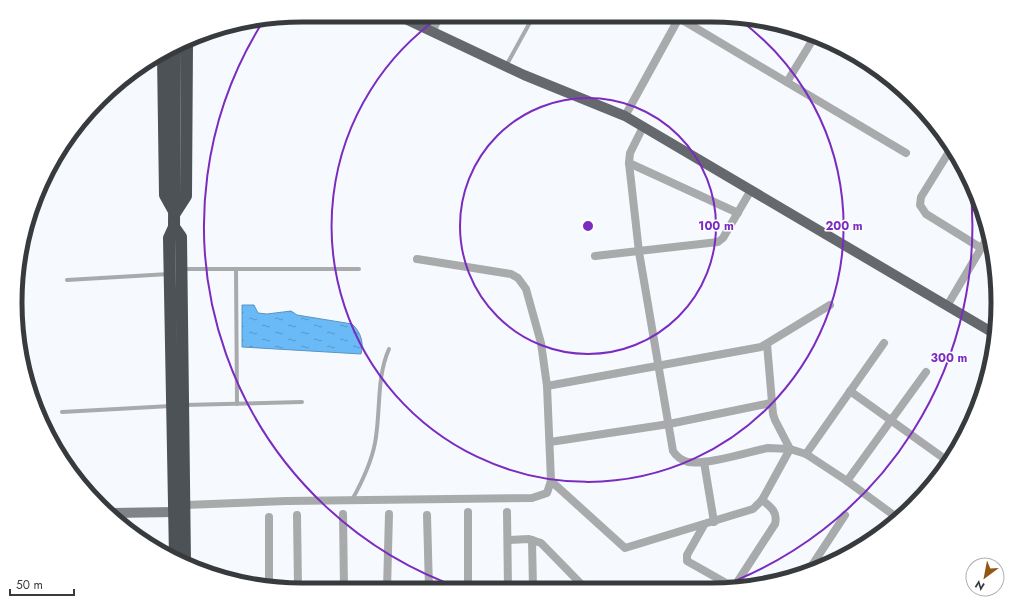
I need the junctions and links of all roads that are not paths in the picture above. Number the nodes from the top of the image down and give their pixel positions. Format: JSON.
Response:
{"nodes":[{"id":1,"x":411,"y":22,"type":"edge"},
{"id":2,"x":437,"y":22,"type":"edge"},
{"id":3,"x":530,"y":22,"type":"edge"},
{"id":4,"x":677,"y":22,"type":"edge"},
{"id":5,"x":688,"y":22,"type":"edge"},
{"id":6,"x":432,"y":32,"type":"junction"},
{"id":7,"x":812,"y":41,"type":"edge"},
{"id":8,"x":187,"y":47,"type":"edge"},
{"id":9,"x":175,"y":53,"type":"edge"},
{"id":10,"x":161,"y":61,"type":"edge"},
{"id":11,"x":505,"y":66,"type":"junction"},
{"id":12,"x":787,"y":82,"type":"junction"},
{"id":13,"x":625,"y":116,"type":"junction"},
{"id":14,"x":643,"y":127,"type":"junction"},
{"id":15,"x":906,"y":153,"type":"dead end"},
{"id":16,"x":948,"y":154,"type":"edge"},
{"id":17,"x":629,"y":163,"type":"junction"},
{"id":18,"x":748,"y":196,"type":"junction"},
{"id":19,"x":175,"y":213,"type":"junction"},
{"id":20,"x":738,"y":213,"type":"junction"},
{"id":21,"x":174,"y":227,"type":"junction"},
{"id":22,"x":984,"y":242,"type":"edge"},
{"id":23,"x":981,"y":248,"type":"junction"},
{"id":24,"x":639,"y":252,"type":"junction"},
{"id":25,"x":595,"y":256,"type":"dead end"},
{"id":26,"x":417,"y":260,"type":"dead end"},
{"id":27,"x":236,"y":269,"type":"junction"},
{"id":28,"x":359,"y":269,"type":"dead end"},
{"id":29,"x":182,"y":270,"type":"junction"},
{"id":30,"x":170,"y":274,"type":"junction"},
{"id":31,"x":67,"y":280,"type":"dead end"},
{"id":32,"x":830,"y":305,"type":"dead end"},
{"id":33,"x":947,"y":306,"type":"junction"},
{"id":34,"x":989,"y":331,"type":"edge"},
{"id":35,"x":884,"y":343,"type":"dead end"},
{"id":36,"x":767,"y":344,"type":"junction"},
{"id":37,"x":389,"y":349,"type":"dead end"},
{"id":38,"x":659,"y":366,"type":"junction"},
{"id":39,"x":926,"y":372,"type":"dead end"},
{"id":40,"x":547,"y":386,"type":"junction"},
{"id":41,"x":850,"y":391,"type":"junction"},
{"id":42,"x":302,"y":402,"type":"dead end"},
{"id":43,"x":771,"y":403,"type":"junction"},
{"id":44,"x":237,"y":404,"type":"junction"},
{"id":45,"x":178,"y":405,"type":"junction"},
{"id":46,"x":62,"y":412,"type":"dead end"},
{"id":47,"x":891,"y":420,"type":"junction"},
{"id":48,"x":669,"y":424,"type":"junction"},
{"id":49,"x":550,"y":442,"type":"junction"},
{"id":50,"x":790,"y":449,"type":"junction"},
{"id":51,"x":806,"y":454,"type":"junction"},
{"id":52,"x":944,"y":458,"type":"edge"},
{"id":53,"x":704,"y":462,"type":"junction"},
{"id":54,"x":551,"y":481,"type":"junction"},
{"id":55,"x":847,"y":481,"type":"junction"},
{"id":56,"x":352,"y":500,"type":"junction"},
{"id":57,"x":762,"y":500,"type":"junction"},
{"id":58,"x":184,"y":505,"type":"junction"},
{"id":59,"x":174,"y":512,"type":"junction"},
{"id":60,"x":468,"y":512,"type":"dead end"},
{"id":61,"x":507,"y":512,"type":"dead end"},
{"id":62,"x":118,"y":513,"type":"edge"},
{"id":63,"x":343,"y":514,"type":"dead end"},
{"id":64,"x":389,"y":514,"type":"dead end"},
{"id":65,"x":297,"y":515,"type":"dead end"},
{"id":66,"x":426,"y":515,"type":"dead end"},
{"id":67,"x":845,"y":515,"type":"dead end"},
{"id":68,"x":893,"y":515,"type":"edge"},
{"id":69,"x":269,"y":517,"type":"dead end"},
{"id":70,"x":714,"y":522,"type":"junction"},
{"id":71,"x":704,"y":525,"type":"junction"},
{"id":72,"x":509,"y":540,"type":"junction"},
{"id":73,"x":532,"y":540,"type":"junction"},
{"id":74,"x":175,"y":552,"type":"edge"},
{"id":75,"x":185,"y":557,"type":"edge"},
{"id":76,"x":813,"y":564,"type":"edge"},
{"id":77,"x":269,"y":581,"type":"edge"},
{"id":78,"x":725,"y":582,"type":"edge"},
{"id":79,"x":738,"y":582,"type":"edge"},
{"id":80,"x":298,"y":583,"type":"edge"},
{"id":81,"x":344,"y":583,"type":"edge"},
{"id":82,"x":387,"y":583,"type":"edge"},
{"id":83,"x":429,"y":583,"type":"edge"},
{"id":84,"x":468,"y":583,"type":"edge"},
{"id":85,"x":508,"y":583,"type":"edge"},
{"id":86,"x":533,"y":583,"type":"edge"},
{"id":87,"x":580,"y":583,"type":"edge"}],
"edges":[{"from":1,"to":6,"type":"main road"},
{"from":2,"to":6,"type":"street"},
{"from":3,"to":11,"type":"lane"},
{"from":4,"to":13,"type":"street"},
{"from":5,"to":12,"type":"street"},
{"from":6,"to":11,"type":"main road"},
{"from":7,"to":12,"type":"street"},
{"from":8,"to":19,"type":"highway"},
{"from":9,"to":19,"type":"highway"},
{"from":10,"to":19,"type":"highway"},
{"from":11,"to":13,"type":"main road"},
{"from":12,"to":15,"type":"street"},
{"from":13,"to":14,"type":"main road"},
{"from":14,"to":17,"type":"street"},
{"from":14,"to":18,"type":"main road"},
{"from":16,"to":23,"type":"street"},
{"from":17,"to":20,"type":"street"},
{"from":17,"to":24,"type":"street"},
{"from":18,"to":20,"type":"street"},
{"from":18,"to":33,"type":"main road"},
{"from":19,"to":21,"type":"highway"},
{"from":20,"to":24,"type":"street"},
{"from":21,"to":29,"type":"highway"},
{"from":21,"to":30,"type":"highway"},
{"from":22,"to":23,"type":"street"},
{"from":23,"to":33,"type":"street"},
{"from":24,"to":25,"type":"street"},
{"from":24,"to":38,"type":"street"},
{"from":26,"to":40,"type":"street"},
{"from":27,"to":28,"type":"lane"},
{"from":27,"to":29,"type":"lane"},
{"from":27,"to":44,"type":"lane"},
{"from":29,"to":45,"type":"highway"},
{"from":30,"to":31,"type":"lane"},
{"from":30,"to":45,"type":"highway"},
{"from":32,"to":36,"type":"street"},
{"from":33,"to":34,"type":"main road"},
{"from":35,"to":41,"type":"street"},
{"from":36,"to":38,"type":"street"},
{"from":36,"to":43,"type":"street"},
{"from":37,"to":56,"type":"lane"},
{"from":38,"to":40,"type":"street"},
{"from":38,"to":48,"type":"street"},
{"from":39,"to":47,"type":"street"},
{"from":40,"to":49,"type":"street"},
{"from":41,"to":47,"type":"street"},
{"from":41,"to":51,"type":"street"},
{"from":42,"to":44,"type":"lane"},
{"from":43,"to":48,"type":"street"},
{"from":43,"to":50,"type":"street"},
{"from":44,"to":45,"type":"lane"},
{"from":45,"to":46,"type":"lane"},
{"from":45,"to":58,"type":"highway"},
{"from":45,"to":59,"type":"highway"},
{"from":47,"to":52,"type":"street"},
{"from":47,"to":55,"type":"street"},
{"from":48,"to":49,"type":"street"},
{"from":48,"to":53,"type":"street"},
{"from":49,"to":54,"type":"street"},
{"from":50,"to":51,"type":"street"},
{"from":50,"to":53,"type":"street"},
{"from":50,"to":57,"type":"street"},
{"from":51,"to":55,"type":"street"},
{"from":53,"to":70,"type":"street"},
{"from":54,"to":56,"type":"street"},
{"from":54,"to":71,"type":"street"},
{"from":55,"to":68,"type":"street"},
{"from":56,"to":58,"type":"street"},
{"from":57,"to":70,"type":"street"},
{"from":57,"to":79,"type":"street"},
{"from":58,"to":75,"type":"highway"},
{"from":59,"to":62,"type":"main road"},
{"from":59,"to":74,"type":"highway"},
{"from":60,"to":84,"type":"street"},
{"from":61,"to":72,"type":"street"},
{"from":63,"to":81,"type":"street"},
{"from":64,"to":82,"type":"street"},
{"from":65,"to":80,"type":"street"},
{"from":66,"to":83,"type":"street"},
{"from":67,"to":76,"type":"street"},
{"from":69,"to":77,"type":"street"},
{"from":70,"to":71,"type":"street"},
{"from":71,"to":78,"type":"street"},
{"from":72,"to":73,"type":"street"},
{"from":72,"to":85,"type":"street"},
{"from":73,"to":86,"type":"street"},
{"from":73,"to":87,"type":"street"}]}
